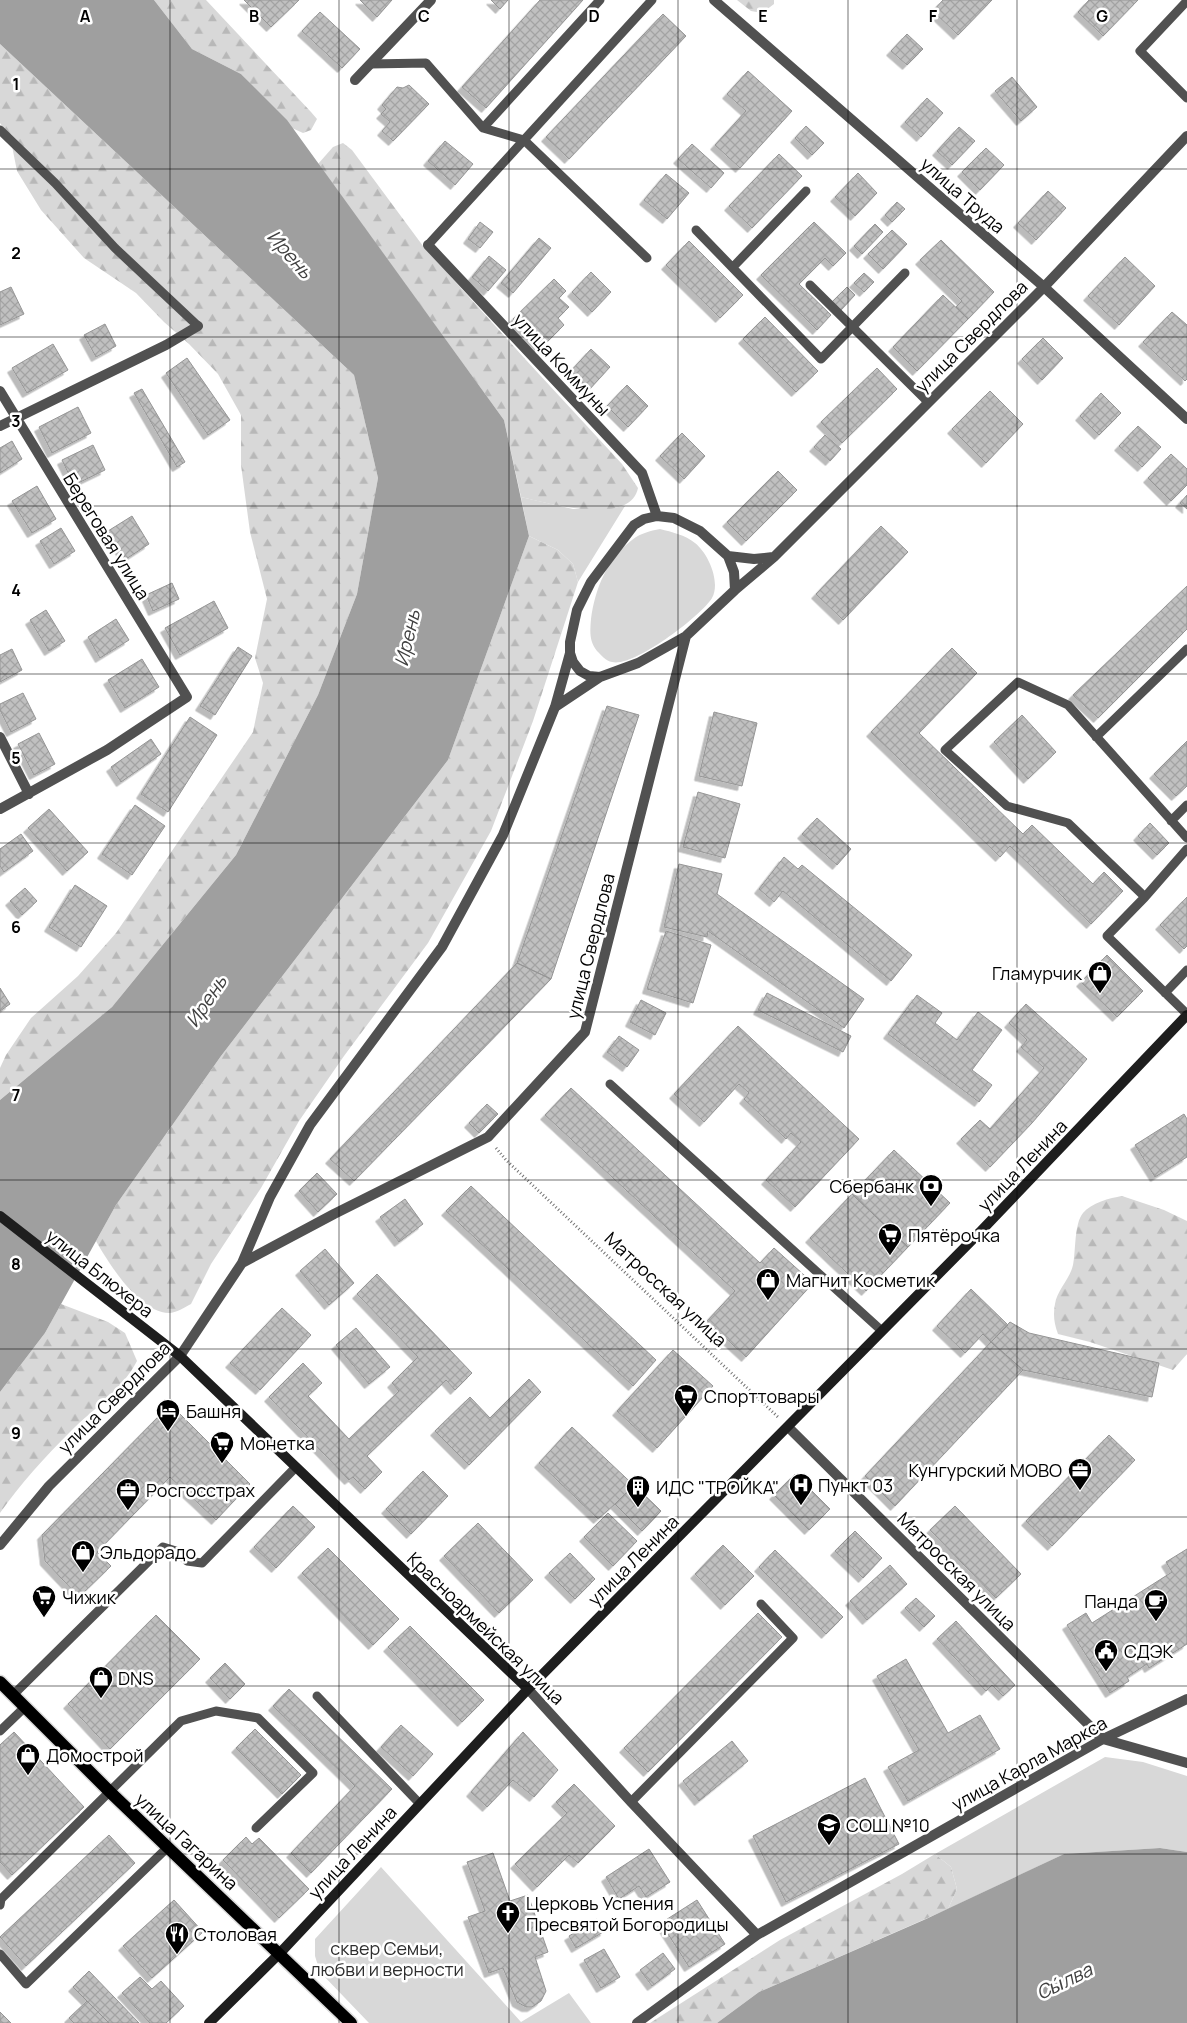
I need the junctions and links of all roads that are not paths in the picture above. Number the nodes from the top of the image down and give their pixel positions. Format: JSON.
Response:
{"nodes":[{"id":1,"x":431,"y":0,"type":"edge"},
{"id":2,"x":600,"y":0,"type":"edge"},
{"id":3,"x":652,"y":0,"type":"edge"},
{"id":4,"x":714,"y":0,"type":"edge"},
{"id":5,"x":1187,"y":1,"type":"edge"},
{"id":6,"x":370,"y":64,"type":"junction"},
{"id":7,"x":355,"y":80,"type":"dead end"},
{"id":8,"x":1187,"y":98,"type":"edge"},
{"id":9,"x":484,"y":128,"type":"junction"},
{"id":10,"x":0,"y":130,"type":"edge"},
{"id":11,"x":1187,"y":136,"type":"edge"},
{"id":12,"x":524,"y":140,"type":"junction"},
{"id":13,"x":806,"y":191,"type":"dead end"},
{"id":14,"x":696,"y":230,"type":"dead end"},
{"id":15,"x":428,"y":245,"type":"joint"},
{"id":16,"x":647,"y":258,"type":"dead end"},
{"id":17,"x":733,"y":267,"type":"junction"},
{"id":18,"x":905,"y":273,"type":"dead end"},
{"id":19,"x":810,"y":285,"type":"dead end"},
{"id":20,"x":1044,"y":287,"type":"junction"},
{"id":21,"x":198,"y":326,"type":"joint"},
{"id":22,"x":853,"y":328,"type":"junction"},
{"id":23,"x":0,"y":391,"type":"edge"},
{"id":24,"x":928,"y":402,"type":"junction"},
{"id":25,"x":15,"y":418,"type":"junction"},
{"id":26,"x":1187,"y":419,"type":"edge"},
{"id":27,"x":0,"y":426,"type":"edge"},
{"id":28,"x":657,"y":516,"type":"junction"},
{"id":29,"x":728,"y":556,"type":"junction"},
{"id":30,"x":774,"y":557,"type":"junction"},
{"id":31,"x":735,"y":590,"type":"junction"},
{"id":32,"x":686,"y":636,"type":"junction"},
{"id":33,"x":1187,"y":649,"type":"edge"},
{"id":34,"x":570,"y":653,"type":"junction"},
{"id":35,"x":600,"y":677,"type":"junction"},
{"id":36,"x":555,"y":707,"type":"junction"},
{"id":37,"x":0,"y":737,"type":"edge"},
{"id":38,"x":1096,"y":737,"type":"junction"},
{"id":39,"x":29,"y":794,"type":"junction"},
{"id":40,"x":1187,"y":805,"type":"edge"},
{"id":41,"x":0,"y":809,"type":"edge"},
{"id":42,"x":1172,"y":821,"type":"junction"},
{"id":43,"x":1187,"y":838,"type":"edge"},
{"id":44,"x":1187,"y":849,"type":"edge"},
{"id":45,"x":1146,"y":897,"type":"junction"},
{"id":46,"x":1187,"y":970,"type":"edge"},
{"id":47,"x":1165,"y":993,"type":"junction"},
{"id":48,"x":1187,"y":1014,"type":"edge"},
{"id":49,"x":610,"y":1084,"type":"dead end"},
{"id":50,"x":0,"y":1216,"type":"edge"},
{"id":51,"x":242,"y":1263,"type":"junction"},
{"id":52,"x":882,"y":1331,"type":"junction"},
{"id":53,"x":180,"y":1356,"type":"junction"},
{"id":54,"x":788,"y":1427,"type":"junction"},
{"id":55,"x":296,"y":1467,"type":"junction"},
{"id":56,"x":0,"y":1545,"type":"edge"},
{"id":57,"x":761,"y":1604,"type":"dead end"},
{"id":58,"x":0,"y":1682,"type":"edge"},
{"id":59,"x":528,"y":1689,"type":"junction"},
{"id":60,"x":13,"y":1695,"type":"junction"},
{"id":61,"x":317,"y":1696,"type":"dead end"},
{"id":62,"x":1187,"y":1699,"type":"edge"},
{"id":63,"x":25,"y":1707,"type":"junction"},
{"id":64,"x":0,"y":1731,"type":"edge"},
{"id":65,"x":1103,"y":1739,"type":"junction"},
{"id":66,"x":1187,"y":1763,"type":"edge"},
{"id":67,"x":110,"y":1792,"type":"junction"},
{"id":68,"x":631,"y":1802,"type":"junction"},
{"id":69,"x":420,"y":1804,"type":"junction"},
{"id":70,"x":256,"y":1828,"type":"dead end"},
{"id":71,"x":168,"y":1847,"type":"junction"},
{"id":72,"x":0,"y":1905,"type":"edge"},
{"id":73,"x":757,"y":1935,"type":"junction"},
{"id":74,"x":280,"y":1953,"type":"junction"},
{"id":75,"x":0,"y":1954,"type":"edge"},
{"id":76,"x":209,"y":2023,"type":"edge"},
{"id":77,"x":351,"y":2023,"type":"edge"},
{"id":78,"x":637,"y":2023,"type":"edge"}],
"edges":[{"from":1,"to":6,"type":"street"},
{"from":2,"to":9,"type":"lane"},
{"from":3,"to":12,"type":"lane"},
{"from":4,"to":20,"type":"street","name":"улица Труда"},
{"from":5,"to":8,"type":"lane"},
{"from":6,"to":7,"type":"street"},
{"from":6,"to":9,"type":"lane"},
{"from":9,"to":12,"type":"lane"},
{"from":10,"to":21,"type":"lane"},
{"from":11,"to":20,"type":"street","name":"улица Свердлова"},
{"from":12,"to":15,"type":"lane"},
{"from":12,"to":16,"type":"lane"},
{"from":13,"to":17,"type":"lane"},
{"from":14,"to":17,"type":"lane"},
{"from":15,"to":28,"type":"street","name":"улица Коммуны"},
{"from":17,"to":22,"type":"lane"},
{"from":18,"to":22,"type":"lane"},
{"from":19,"to":22,"type":"lane"},
{"from":20,"to":24,"type":"street","name":"улица Свердлова"},
{"from":20,"to":26,"type":"street","name":"улица Труда"},
{"from":21,"to":25,"type":"street"},
{"from":22,"to":24,"type":"lane"},
{"from":23,"to":25,"type":"street","name":"Береговая улица"},
{"from":24,"to":30,"type":"street","name":"улица Свердлова"},
{"from":25,"to":27,"type":"street"},
{"from":25,"to":39,"type":"street","name":"Береговая улица"},
{"from":28,"to":29,"type":"street"},
{"from":28,"to":34,"type":"street","name":"улица Свердлова"},
{"from":29,"to":30,"type":"street"},
{"from":29,"to":31,"type":"street"},
{"from":30,"to":31,"type":"street","name":"улица Свердлова"},
{"from":31,"to":32,"type":"street","name":"улица Свердлова"},
{"from":32,"to":35,"type":"street","name":"улица Свердлова"},
{"from":32,"to":51,"type":"street","name":"улица Свердлова"},
{"from":33,"to":38,"type":"lane"},
{"from":34,"to":35,"type":"street"},
{"from":34,"to":36,"type":"street","name":"улица Свердлова"},
{"from":35,"to":36,"type":"street"},
{"from":36,"to":51,"type":"street","name":"улица Свердлова"},
{"from":37,"to":39,"type":"street"},
{"from":38,"to":42,"type":"lane"},
{"from":38,"to":45,"type":"lane"},
{"from":39,"to":41,"type":"street"},
{"from":40,"to":42,"type":"lane"},
{"from":42,"to":43,"type":"lane"},
{"from":44,"to":45,"type":"lane"},
{"from":45,"to":47,"type":"lane"},
{"from":46,"to":47,"type":"lane"},
{"from":47,"to":48,"type":"lane"},
{"from":48,"to":52,"type":"street","name":"улица Ленина"},
{"from":49,"to":52,"type":"lane"},
{"from":50,"to":53,"type":"street","name":"улица Блюхера"},
{"from":51,"to":53,"type":"street","name":"улица Свердлова"},
{"from":52,"to":54,"type":"street","name":"улица Ленина"},
{"from":53,"to":55,"type":"street","name":"Красноармейская улица"},
{"from":53,"to":56,"type":"street","name":"улица Свердлова"},
{"from":54,"to":59,"type":"street","name":"улица Ленина"},
{"from":54,"to":65,"type":"street","name":"Матросская улица"},
{"from":55,"to":59,"type":"street","name":"Красноармейская улица"},
{"from":55,"to":60,"type":"lane"},
{"from":57,"to":68,"type":"lane"},
{"from":58,"to":60,"type":"main road","name":"улица Гагарина"},
{"from":59,"to":68,"type":"street","name":"Красноармейская улица"},
{"from":59,"to":69,"type":"street","name":"улица Ленина"},
{"from":60,"to":63,"type":"main road","name":"улица Гагарина"},
{"from":61,"to":69,"type":"lane"},
{"from":62,"to":65,"type":"street","name":"улица Карла Маркса"},
{"from":63,"to":64,"type":"lane"},
{"from":63,"to":67,"type":"main road","name":"улица Гагарина"},
{"from":65,"to":66,"type":"street","name":"Матросская улица"},
{"from":65,"to":73,"type":"street","name":"улица Карла Маркса"},
{"from":67,"to":70,"type":"lane"},
{"from":67,"to":71,"type":"main road","name":"улица Гагарина"},
{"from":67,"to":72,"type":"lane"},
{"from":68,"to":73,"type":"street","name":"Красноармейская улица"},
{"from":69,"to":74,"type":"street","name":"улица Ленина"},
{"from":71,"to":74,"type":"main road","name":"улица Гагарина"},
{"from":71,"to":75,"type":"lane"},
{"from":73,"to":78,"type":"street","name":"улица Карла Маркса"},
{"from":74,"to":76,"type":"street","name":"улица Ленина"},
{"from":74,"to":77,"type":"main road","name":"улица Гагарина"}]}
